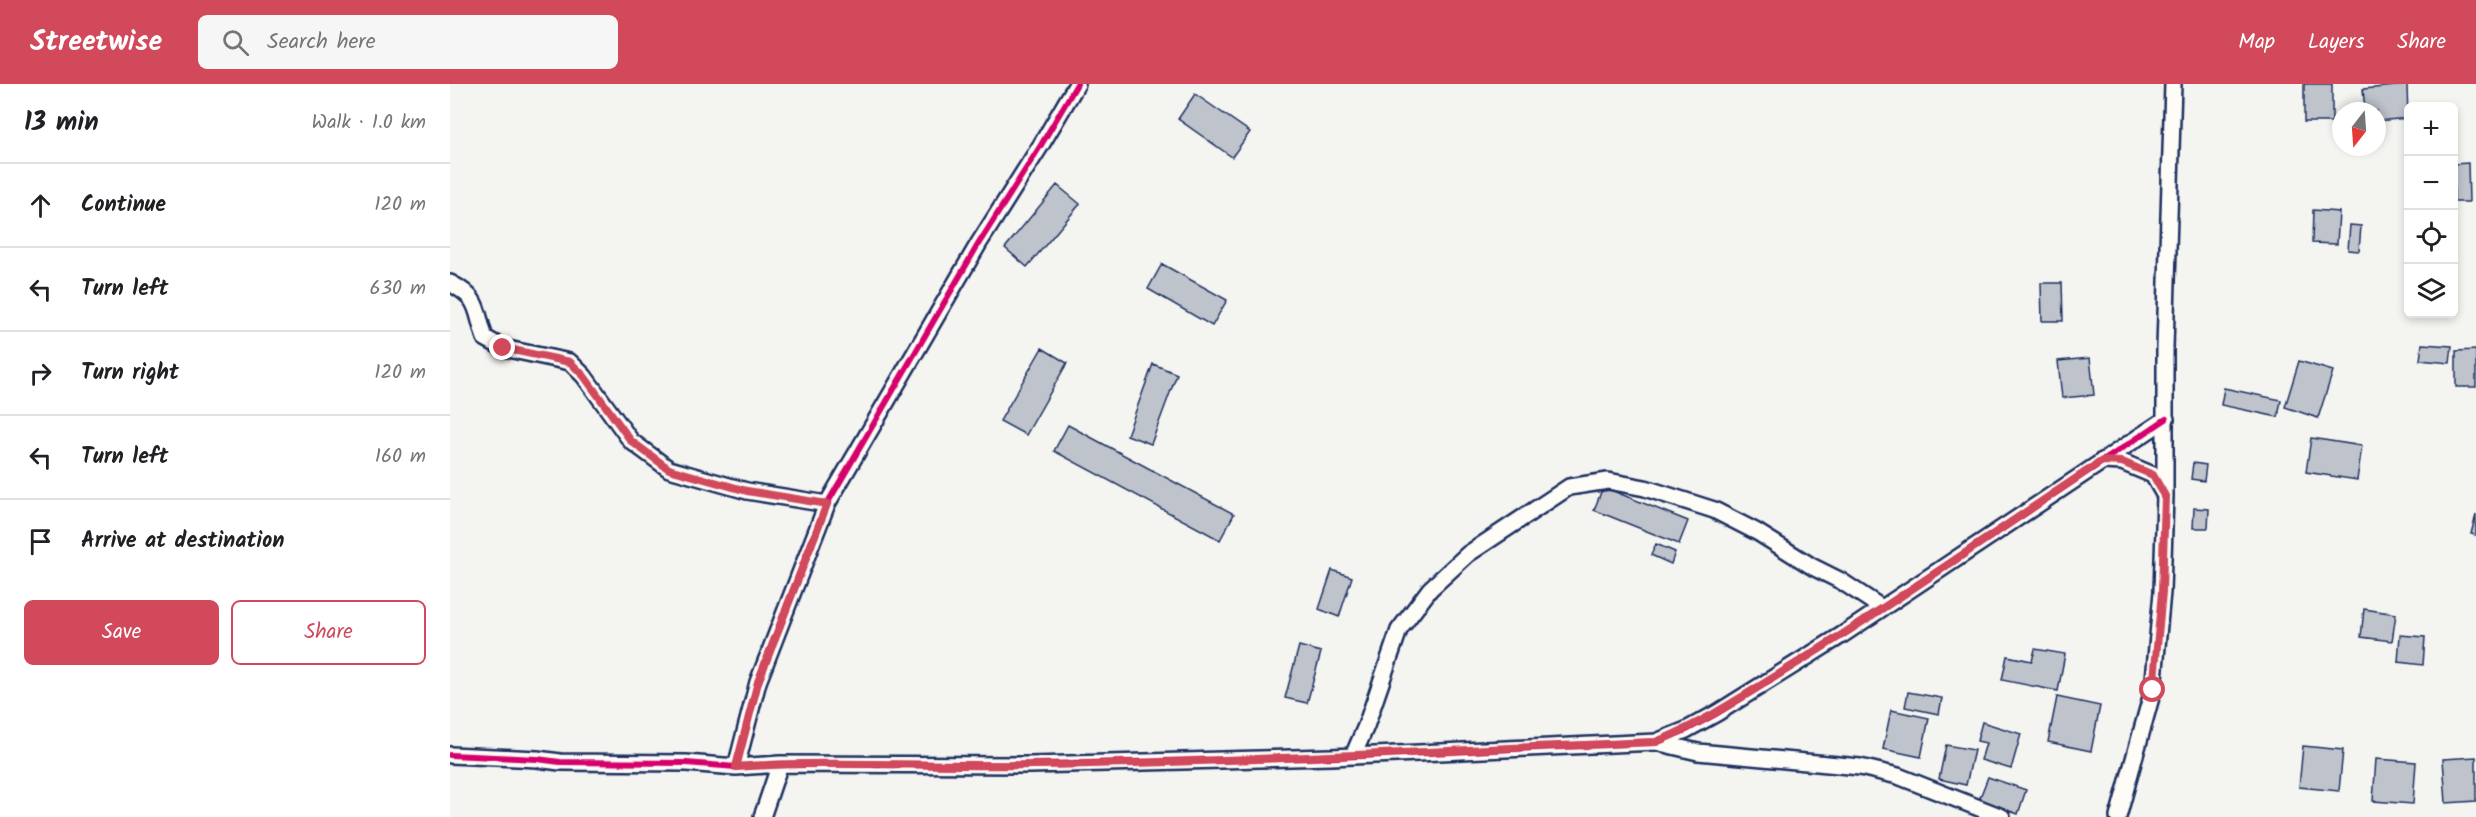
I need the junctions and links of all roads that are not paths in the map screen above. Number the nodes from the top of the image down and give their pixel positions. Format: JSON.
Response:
{"nodes":[{"id":1,"x":1077,"y":84,"type":"edge"},
{"id":2,"x":2173,"y":84,"type":"edge"},
{"id":3,"x":450,"y":283,"type":"edge"},
{"id":4,"x":2166,"y":418,"type":"junction"},
{"id":5,"x":2102,"y":461,"type":"junction"},
{"id":6,"x":2165,"y":496,"type":"junction"},
{"id":7,"x":827,"y":504,"type":"junction"},
{"id":8,"x":1882,"y":608,"type":"junction"},
{"id":9,"x":1656,"y":742,"type":"junction"},
{"id":10,"x":450,"y":755,"type":"edge"},
{"id":11,"x":1353,"y":756,"type":"junction"},
{"id":12,"x":780,"y":764,"type":"junction"},
{"id":13,"x":736,"y":767,"type":"junction"},
{"id":14,"x":762,"y":817,"type":"edge"},
{"id":15,"x":2002,"y":817,"type":"edge"},
{"id":16,"x":2118,"y":817,"type":"edge"}],
"edges":[{"from":1,"to":7,"type":"street"},
{"from":2,"to":4,"type":"street"},
{"from":3,"to":7,"type":"street"},
{"from":4,"to":5,"type":"street"},
{"from":4,"to":6,"type":"street"},
{"from":5,"to":6,"type":"street"},
{"from":5,"to":8,"type":"street"},
{"from":6,"to":16,"type":"street"},
{"from":7,"to":13,"type":"street"},
{"from":8,"to":9,"type":"street"},
{"from":8,"to":11,"type":"street"},
{"from":9,"to":11,"type":"street"},
{"from":9,"to":15,"type":"street"},
{"from":10,"to":13,"type":"street"},
{"from":11,"to":12,"type":"street"},
{"from":12,"to":13,"type":"street"},
{"from":12,"to":14,"type":"street"}]}
